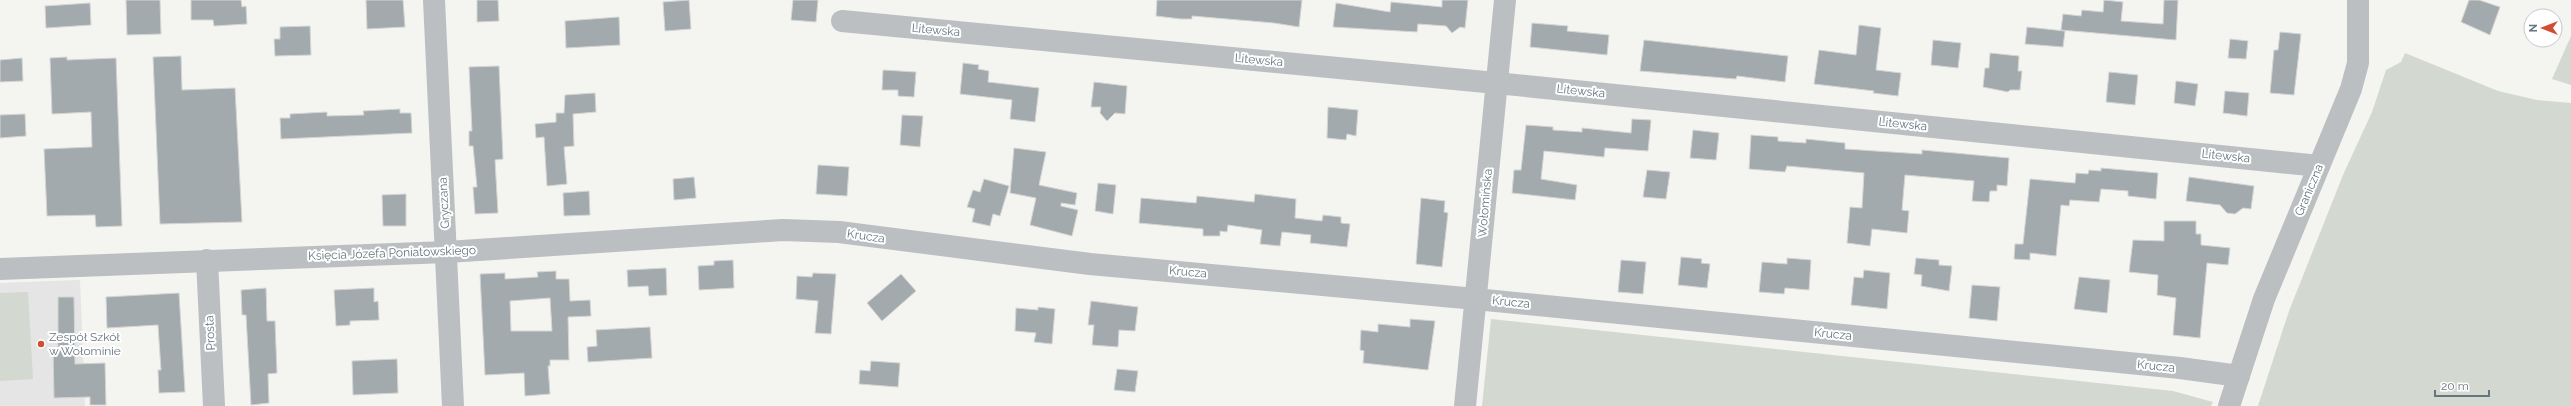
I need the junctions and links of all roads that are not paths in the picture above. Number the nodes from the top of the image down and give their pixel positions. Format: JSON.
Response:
{"nodes":[{"id":1,"x":434,"y":0,"type":"edge"},
{"id":2,"x":1505,"y":0,"type":"edge"},
{"id":3,"x":2358,"y":0,"type":"edge"},
{"id":4,"x":842,"y":21,"type":"dead end"},
{"id":5,"x":1496,"y":83,"type":"junction"},
{"id":6,"x":2320,"y":166,"type":"junction"},
{"id":7,"x":783,"y":230,"type":"joint"},
{"id":8,"x":447,"y":252,"type":"junction"},
{"id":9,"x":207,"y":260,"type":"junction"},
{"id":10,"x":0,"y":269,"type":"edge"},
{"id":11,"x":1476,"y":299,"type":"junction"},
{"id":12,"x":2239,"y":376,"type":"junction"},
{"id":13,"x":214,"y":406,"type":"edge"},
{"id":14,"x":453,"y":406,"type":"edge"},
{"id":15,"x":1465,"y":406,"type":"edge"},
{"id":16,"x":2229,"y":406,"type":"edge"}],
"edges":[{"from":1,"to":8,"type":"street","name":"Gryczana"},
{"from":2,"to":5,"type":"street","name":"Wołomińska"},
{"from":3,"to":6,"type":"street","name":"Graniczna"},
{"from":4,"to":5,"type":"street","name":"Litewska"},
{"from":5,"to":6,"type":"street","name":"Litewska"},
{"from":5,"to":11,"type":"street","name":"Wołomińska"},
{"from":6,"to":12,"type":"street","name":"Graniczna"},
{"from":7,"to":8,"type":"street","name":"Księcia Józefa Poniatowskiego"},
{"from":7,"to":11,"type":"street","name":"Krucza"},
{"from":8,"to":9,"type":"street","name":"Księcia Józefa Poniatowskiego"},
{"from":8,"to":14,"type":"street","name":"Gryczana"},
{"from":9,"to":10,"type":"street","name":"Księcia Józefa Poniatowskiego"},
{"from":9,"to":13,"type":"street","name":"Prosta"},
{"from":11,"to":12,"type":"street","name":"Krucza"},
{"from":11,"to":15,"type":"street","name":"Wołomińska"},
{"from":12,"to":16,"type":"street","name":"Graniczna"}]}
